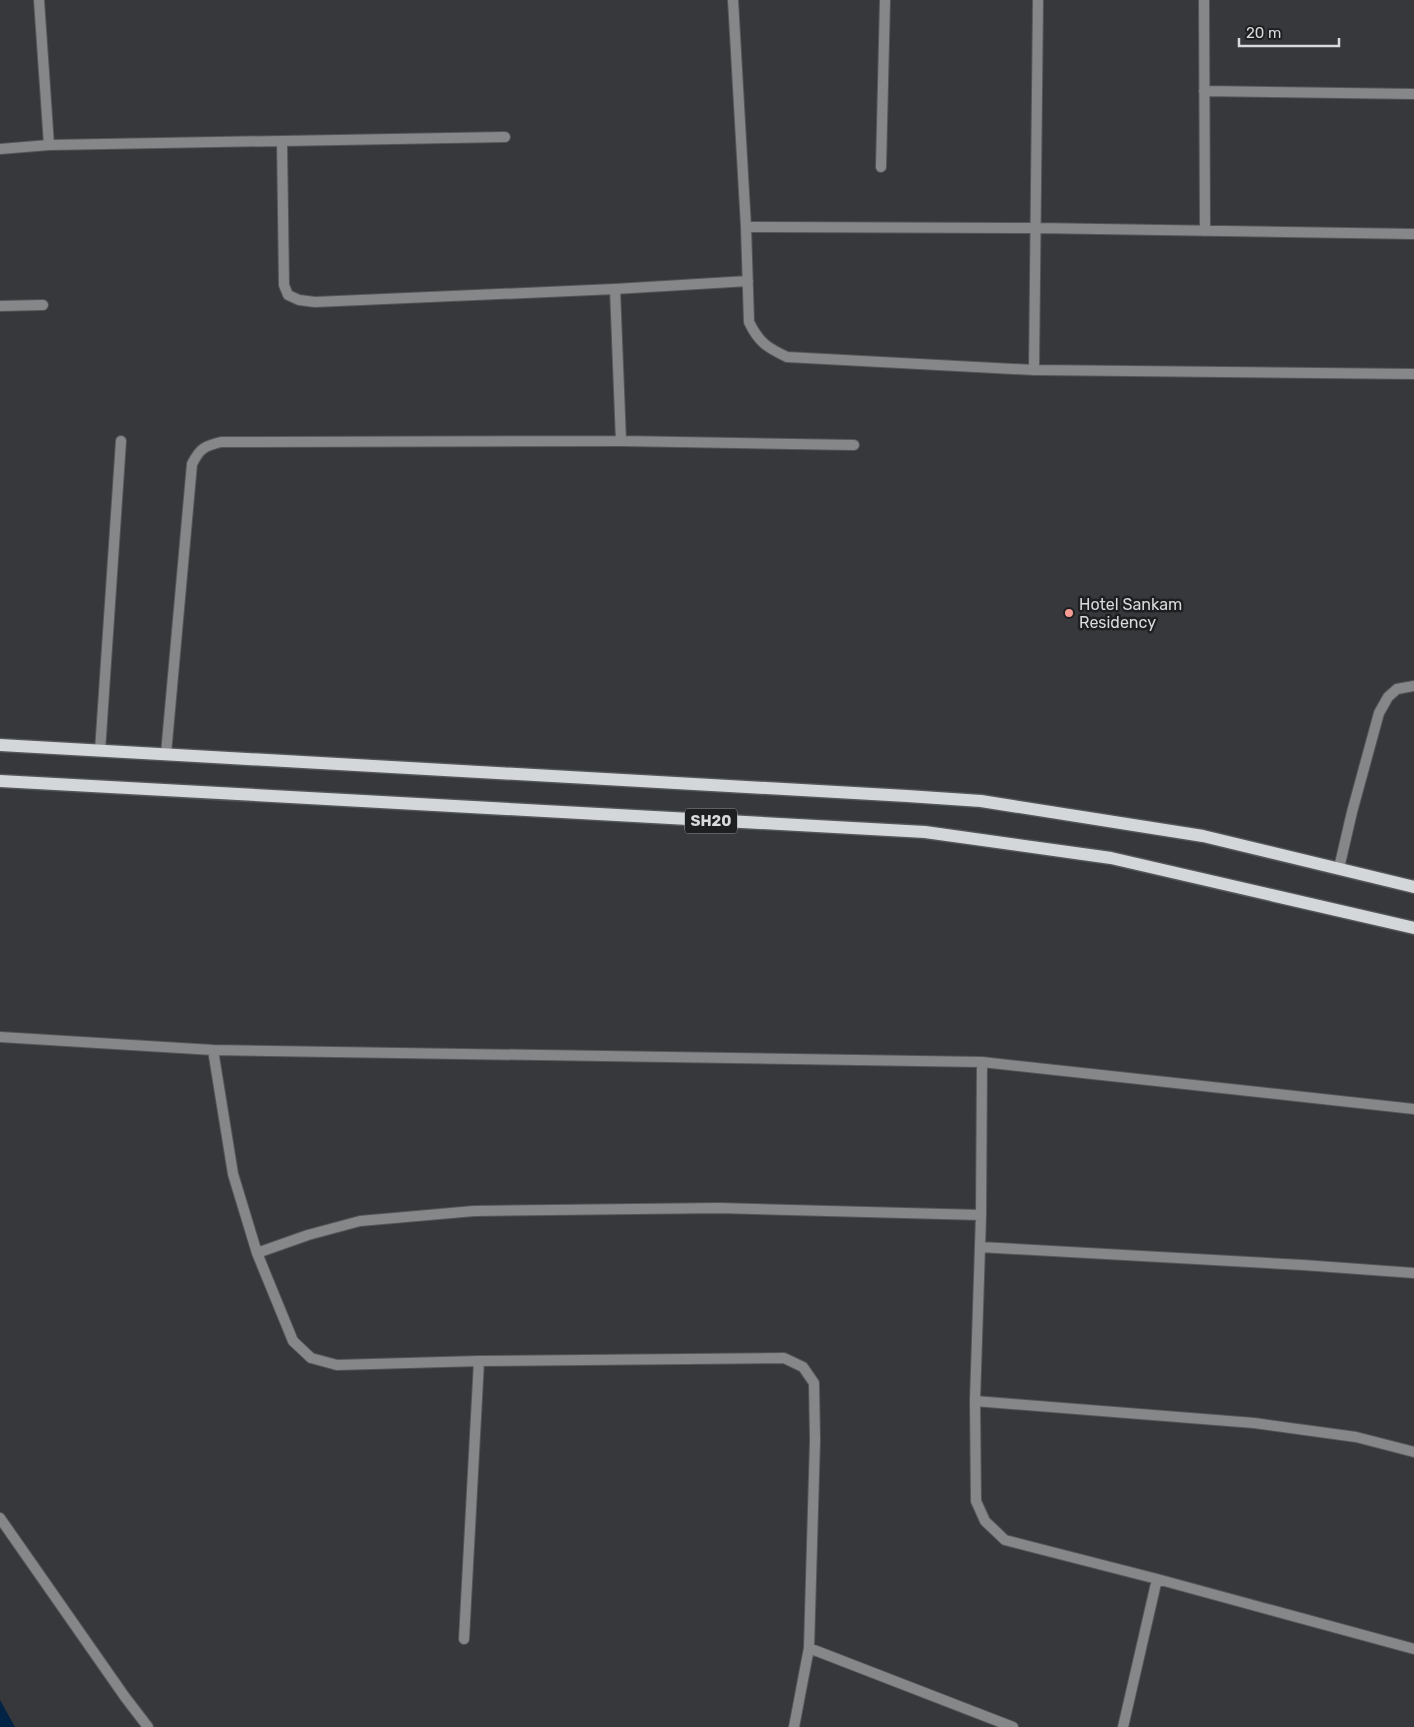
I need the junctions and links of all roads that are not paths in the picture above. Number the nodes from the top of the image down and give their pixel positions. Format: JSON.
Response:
{"nodes":[{"id":1,"x":39,"y":0,"type":"edge"},
{"id":2,"x":733,"y":0,"type":"edge"},
{"id":3,"x":886,"y":0,"type":"edge"},
{"id":4,"x":1038,"y":0,"type":"edge"},
{"id":5,"x":1204,"y":0,"type":"edge"},
{"id":6,"x":1204,"y":91,"type":"junction"},
{"id":7,"x":1414,"y":94,"type":"edge"},
{"id":8,"x":505,"y":137,"type":"dead end"},
{"id":9,"x":282,"y":141,"type":"junction"},
{"id":10,"x":49,"y":145,"type":"junction"},
{"id":11,"x":0,"y":149,"type":"edge"},
{"id":12,"x":880,"y":167,"type":"dead end"},
{"id":13,"x":746,"y":228,"type":"junction"},
{"id":14,"x":1035,"y":228,"type":"junction"},
{"id":15,"x":1205,"y":231,"type":"junction"},
{"id":16,"x":1414,"y":234,"type":"edge"},
{"id":17,"x":748,"y":281,"type":"junction"},
{"id":18,"x":615,"y":288,"type":"junction"},
{"id":19,"x":43,"y":305,"type":"dead end"},
{"id":20,"x":0,"y":306,"type":"edge"},
{"id":21,"x":1034,"y":370,"type":"junction"},
{"id":22,"x":1414,"y":374,"type":"edge"},
{"id":23,"x":121,"y":441,"type":"dead end"},
{"id":24,"x":621,"y":441,"type":"junction"},
{"id":25,"x":854,"y":445,"type":"dead end"},
{"id":26,"x":1414,"y":686,"type":"edge"},
{"id":27,"x":0,"y":745,"type":"edge"},
{"id":28,"x":100,"y":751,"type":"junction"},
{"id":29,"x":166,"y":754,"type":"junction"},
{"id":30,"x":0,"y":781,"type":"edge"},
{"id":31,"x":1339,"y":868,"type":"junction"},
{"id":32,"x":1414,"y":887,"type":"edge"},
{"id":33,"x":1414,"y":928,"type":"edge"},
{"id":34,"x":0,"y":1037,"type":"edge"},
{"id":35,"x":213,"y":1050,"type":"junction"},
{"id":36,"x":982,"y":1062,"type":"junction"},
{"id":37,"x":1414,"y":1109,"type":"edge"},
{"id":38,"x":981,"y":1214,"type":"junction"},
{"id":39,"x":980,"y":1247,"type":"junction"},
{"id":40,"x":257,"y":1253,"type":"junction"},
{"id":41,"x":1414,"y":1273,"type":"edge"},
{"id":42,"x":479,"y":1361,"type":"junction"},
{"id":43,"x":975,"y":1401,"type":"junction"},
{"id":44,"x":1414,"y":1452,"type":"edge"},
{"id":45,"x":0,"y":1518,"type":"edge"},
{"id":46,"x":1157,"y":1579,"type":"junction"},
{"id":47,"x":464,"y":1639,"type":"dead end"},
{"id":48,"x":809,"y":1648,"type":"junction"},
{"id":49,"x":1414,"y":1649,"type":"edge"},
{"id":50,"x":148,"y":1727,"type":"edge"},
{"id":51,"x":794,"y":1727,"type":"edge"},
{"id":52,"x":1013,"y":1727,"type":"edge"},
{"id":53,"x":1123,"y":1727,"type":"edge"}],
"edges":[{"from":1,"to":10,"type":"street"},
{"from":2,"to":13,"type":"street"},
{"from":3,"to":12,"type":"street"},
{"from":4,"to":14,"type":"street"},
{"from":5,"to":6,"type":"street"},
{"from":6,"to":7,"type":"street"},
{"from":6,"to":15,"type":"street"},
{"from":8,"to":9,"type":"street"},
{"from":9,"to":10,"type":"street"},
{"from":9,"to":18,"type":"street"},
{"from":10,"to":11,"type":"street"},
{"from":13,"to":14,"type":"street"},
{"from":13,"to":17,"type":"street"},
{"from":14,"to":15,"type":"street"},
{"from":14,"to":21,"type":"street"},
{"from":15,"to":16,"type":"street"},
{"from":17,"to":18,"type":"street"},
{"from":17,"to":21,"type":"street"},
{"from":18,"to":24,"type":"street"},
{"from":19,"to":20,"type":"street"},
{"from":21,"to":22,"type":"street"},
{"from":23,"to":28,"type":"street"},
{"from":24,"to":25,"type":"street"},
{"from":24,"to":29,"type":"street"},
{"from":26,"to":31,"type":"street"},
{"from":27,"to":28,"type":"main road","number":"SH20"},
{"from":28,"to":29,"type":"main road","number":"SH20"},
{"from":29,"to":31,"type":"main road","number":"SH20"},
{"from":30,"to":33,"type":"main road","number":"SH20"},
{"from":31,"to":32,"type":"main road","number":"SH20"},
{"from":34,"to":35,"type":"street"},
{"from":35,"to":36,"type":"street"},
{"from":35,"to":40,"type":"street"},
{"from":36,"to":37,"type":"street"},
{"from":36,"to":38,"type":"street"},
{"from":38,"to":39,"type":"street"},
{"from":38,"to":40,"type":"street"},
{"from":39,"to":41,"type":"street"},
{"from":39,"to":43,"type":"street"},
{"from":40,"to":42,"type":"street"},
{"from":42,"to":47,"type":"street"},
{"from":42,"to":48,"type":"street"},
{"from":43,"to":44,"type":"street"},
{"from":43,"to":46,"type":"street"},
{"from":45,"to":50,"type":"street"},
{"from":46,"to":49,"type":"street"},
{"from":46,"to":53,"type":"street"},
{"from":48,"to":51,"type":"street"},
{"from":48,"to":52,"type":"street"}]}
